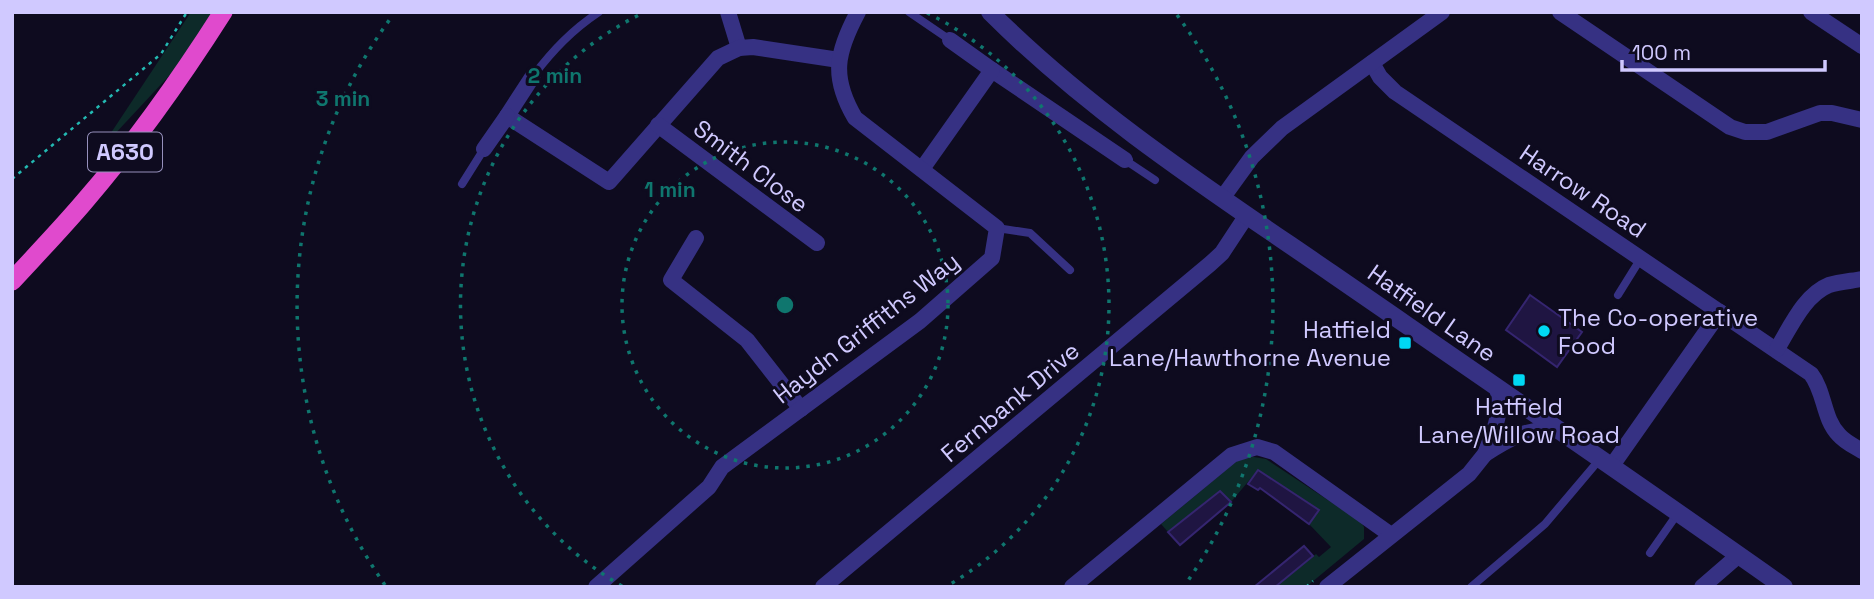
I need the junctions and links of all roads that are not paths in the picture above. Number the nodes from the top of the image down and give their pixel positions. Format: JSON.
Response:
{"nodes":[{"id":1,"x":223,"y":12,"type":"edge"},
{"id":2,"x":599,"y":12,"type":"edge"},
{"id":3,"x":728,"y":12,"type":"edge"},
{"id":4,"x":858,"y":12,"type":"edge"},
{"id":5,"x":909,"y":12,"type":"edge"},
{"id":6,"x":989,"y":12,"type":"edge"},
{"id":7,"x":1442,"y":12,"type":"edge"},
{"id":8,"x":1560,"y":12,"type":"edge"},
{"id":9,"x":1811,"y":12,"type":"edge"},
{"id":10,"x":950,"y":40,"type":"joint"},
{"id":11,"x":1862,"y":46,"type":"edge"},
{"id":12,"x":740,"y":48,"type":"junction"},
{"id":13,"x":839,"y":60,"type":"junction"},
{"id":14,"x":1372,"y":63,"type":"junction"},
{"id":15,"x":992,"y":70,"type":"junction"},
{"id":16,"x":533,"y":76,"type":"joint"},
{"id":17,"x":1862,"y":101,"type":"edge"},
{"id":18,"x":507,"y":116,"type":"junction"},
{"id":19,"x":1858,"y":118,"type":"edge"},
{"id":20,"x":657,"y":125,"type":"junction"},
{"id":21,"x":484,"y":149,"type":"joint"},
{"id":22,"x":1125,"y":160,"type":"joint"},
{"id":23,"x":922,"y":169,"type":"junction"},
{"id":24,"x":1155,"y":180,"type":"dead end"},
{"id":25,"x":462,"y":184,"type":"dead end"},
{"id":26,"x":1223,"y":197,"type":"junction"},
{"id":27,"x":1247,"y":215,"type":"junction"},
{"id":28,"x":996,"y":228,"type":"junction"},
{"id":29,"x":696,"y":239,"type":"dead end"},
{"id":30,"x":817,"y":243,"type":"dead end"},
{"id":31,"x":1641,"y":258,"type":"junction"},
{"id":32,"x":1070,"y":271,"type":"dead end"},
{"id":33,"x":1862,"y":279,"type":"edge"},
{"id":34,"x":12,"y":281,"type":"edge"},
{"id":35,"x":1618,"y":295,"type":"dead end"},
{"id":36,"x":1720,"y":312,"type":"junction"},
{"id":37,"x":1777,"y":349,"type":"junction"},
{"id":38,"x":1497,"y":387,"type":"junction"},
{"id":39,"x":801,"y":409,"type":"junction"},
{"id":40,"x":1558,"y":430,"type":"junction"},
{"id":41,"x":1862,"y":452,"type":"edge"},
{"id":42,"x":1485,"y":454,"type":"junction"},
{"id":43,"x":1605,"y":463,"type":"junction"},
{"id":44,"x":1678,"y":513,"type":"junction"},
{"id":45,"x":1391,"y":535,"type":"junction"},
{"id":46,"x":1650,"y":553,"type":"dead end"},
{"id":47,"x":1739,"y":555,"type":"junction"},
{"id":48,"x":841,"y":581,"type":"edge"},
{"id":49,"x":596,"y":587,"type":"edge"},
{"id":50,"x":823,"y":587,"type":"edge"},
{"id":51,"x":1072,"y":587,"type":"edge"},
{"id":52,"x":1327,"y":587,"type":"edge"},
{"id":53,"x":1471,"y":587,"type":"edge"},
{"id":54,"x":1702,"y":587,"type":"edge"},
{"id":55,"x":1784,"y":587,"type":"edge"}],
"edges":[{"from":1,"to":34,"type":"highway","number":"A630"},
{"from":2,"to":16,"type":"lane"},
{"from":3,"to":12,"type":"street"},
{"from":4,"to":13,"type":"street"},
{"from":5,"to":10,"type":"lane"},
{"from":6,"to":26,"type":"street","name":"Hatfield Lane"},
{"from":7,"to":14,"type":"street"},
{"from":8,"to":19,"type":"street"},
{"from":9,"to":11,"type":"street"},
{"from":10,"to":15,"type":"street"},
{"from":12,"to":13,"type":"street"},
{"from":12,"to":20,"type":"street"},
{"from":13,"to":23,"type":"street"},
{"from":14,"to":26,"type":"street"},
{"from":14,"to":31,"type":"street","name":"Harrow Road"},
{"from":15,"to":22,"type":"street"},
{"from":15,"to":23,"type":"street"},
{"from":16,"to":18,"type":"street"},
{"from":17,"to":19,"type":"street"},
{"from":18,"to":20,"type":"street"},
{"from":18,"to":21,"type":"street"},
{"from":20,"to":30,"type":"street","name":"Smith Close"},
{"from":21,"to":25,"type":"lane"},
{"from":22,"to":24,"type":"lane"},
{"from":23,"to":28,"type":"street"},
{"from":26,"to":27,"type":"street","name":"Hatfield Lane"},
{"from":27,"to":38,"type":"street","name":"Hatfield Lane"},
{"from":27,"to":48,"type":"street","name":"Fernbank Drive"},
{"from":28,"to":32,"type":"lane"},
{"from":28,"to":39,"type":"street","name":"Haydn Griffiths Way"},
{"from":29,"to":39,"type":"street"},
{"from":31,"to":35,"type":"lane"},
{"from":31,"to":36,"type":"street","name":"Harrow Road"},
{"from":33,"to":37,"type":"street"},
{"from":36,"to":37,"type":"street","name":"Harrow Road"},
{"from":36,"to":43,"type":"street"},
{"from":37,"to":41,"type":"street","name":"Harrow Road"},
{"from":38,"to":40,"type":"street","name":"Hatfield Lane"},
{"from":38,"to":42,"type":"street"},
{"from":39,"to":49,"type":"street","name":"Haydn Griffiths Way"},
{"from":40,"to":42,"type":"street"},
{"from":40,"to":43,"type":"street","name":"Hatfield Lane"},
{"from":42,"to":45,"type":"street"},
{"from":43,"to":44,"type":"street","name":"Hatfield Lane"},
{"from":43,"to":53,"type":"lane"},
{"from":44,"to":46,"type":"lane"},
{"from":44,"to":47,"type":"street","name":"Hatfield Lane"},
{"from":45,"to":51,"type":"street"},
{"from":45,"to":52,"type":"street"},
{"from":47,"to":54,"type":"street"},
{"from":47,"to":55,"type":"street","name":"Hatfield Lane"},
{"from":48,"to":50,"type":"street","name":"Fernbank Drive"}]}
